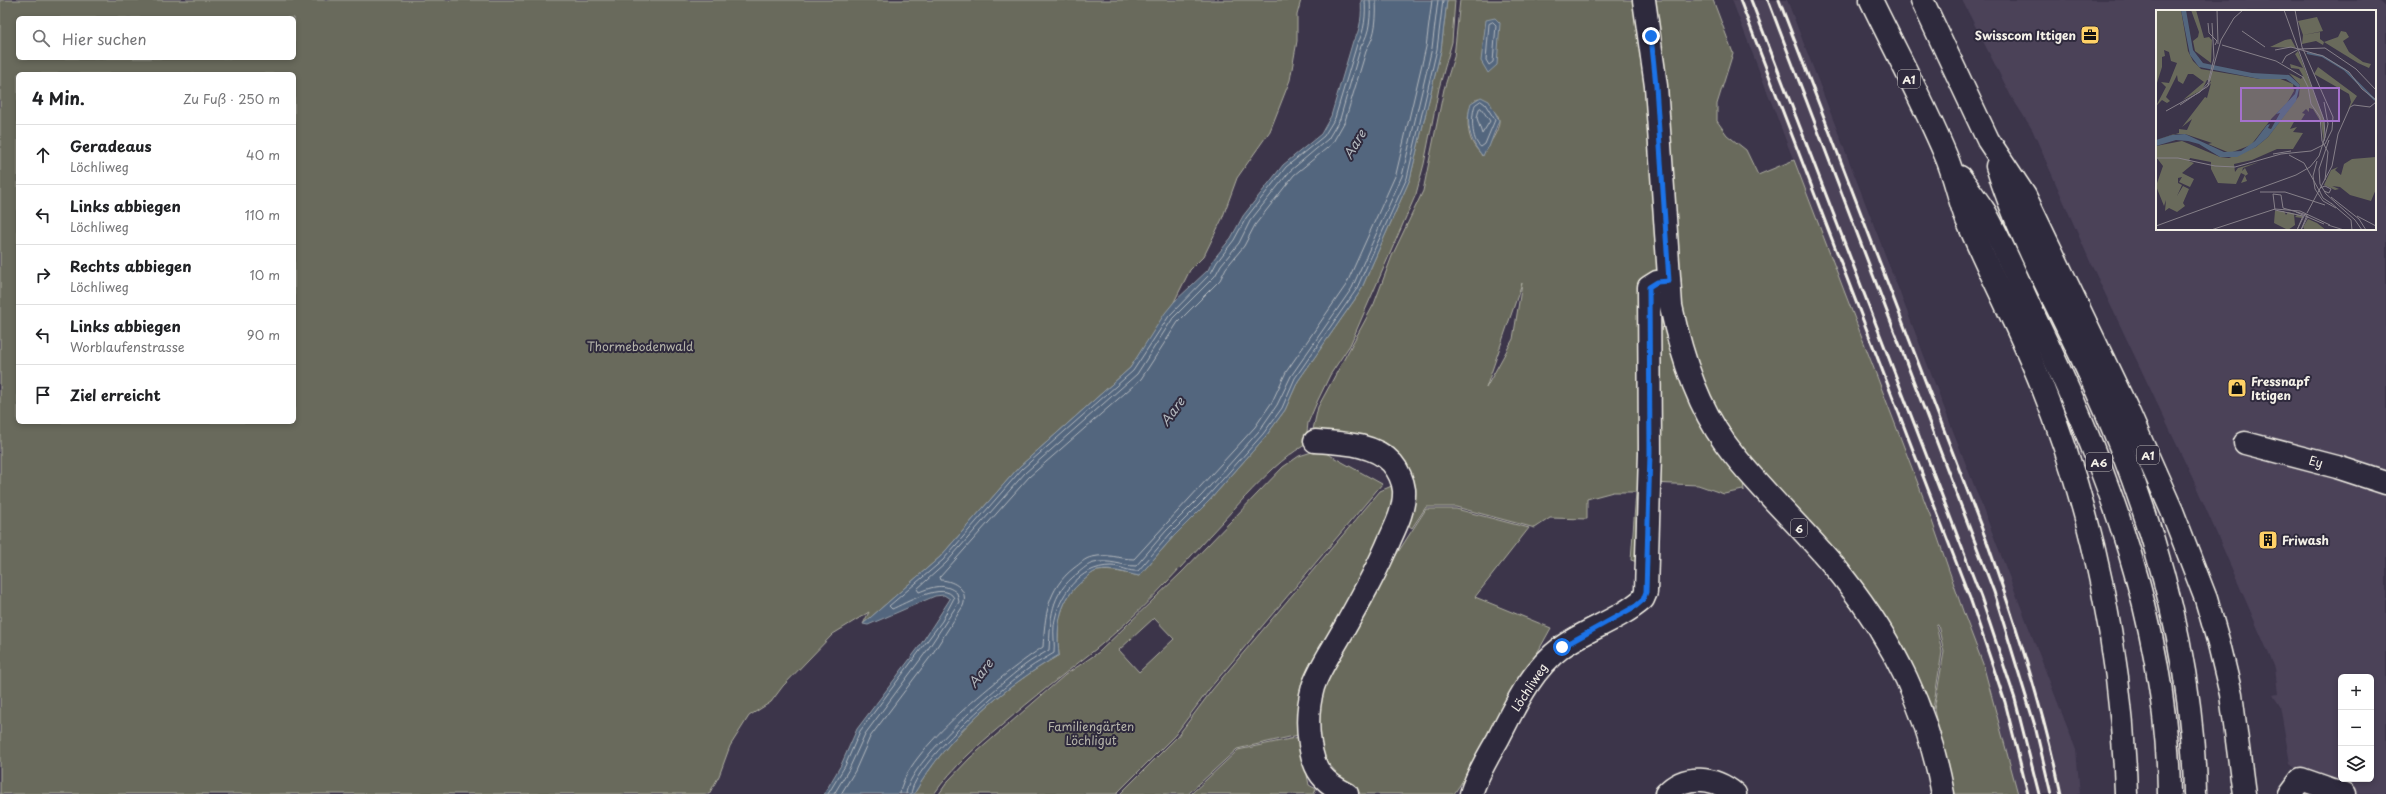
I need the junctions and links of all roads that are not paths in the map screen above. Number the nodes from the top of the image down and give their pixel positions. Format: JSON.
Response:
{"nodes":[{"id":1,"x":1644,"y":0,"type":"edge"},
{"id":2,"x":1871,"y":0,"type":"edge"},
{"id":3,"x":1922,"y":0,"type":"edge"},
{"id":4,"x":1988,"y":140,"type":"junction"},
{"id":5,"x":1947,"y":157,"type":"junction"},
{"id":6,"x":1669,"y":281,"type":"junction"},
{"id":7,"x":1315,"y":441,"type":"dead end"},
{"id":8,"x":2245,"y":443,"type":"dead end"},
{"id":9,"x":2386,"y":483,"type":"edge"},
{"id":10,"x":2295,"y":786,"type":"edge"},
{"id":11,"x":1471,"y":793,"type":"edge"},
{"id":12,"x":1347,"y":794,"type":"edge"},
{"id":13,"x":1666,"y":794,"type":"edge"},
{"id":14,"x":1735,"y":794,"type":"edge"},
{"id":15,"x":1943,"y":794,"type":"edge"},
{"id":16,"x":2126,"y":794,"type":"edge"},
{"id":17,"x":2169,"y":794,"type":"edge"},
{"id":18,"x":2195,"y":794,"type":"edge"},
{"id":19,"x":2244,"y":794,"type":"edge"},
{"id":20,"x":2344,"y":794,"type":"edge"}],
"edges":[{"from":1,"to":6,"type":"main road","number":"6"},
{"from":2,"to":5,"type":"main road","number":"A1"},
{"from":3,"to":4,"type":"main road","number":"A1"},
{"from":4,"to":18,"type":"main road","number":"A6"},
{"from":4,"to":19,"type":"main road","number":"A1"},
{"from":5,"to":16,"type":"main road","number":"A1"},
{"from":5,"to":17,"type":"main road","number":"A6"},
{"from":6,"to":11,"type":"main road","name":"Löchliweg"},
{"from":6,"to":15,"type":"main road","number":"6"},
{"from":7,"to":12,"type":"main road"},
{"from":8,"to":9,"type":"main road","name":"Ey"},
{"from":10,"to":20,"type":"main road"},
{"from":13,"to":14,"type":"main road"}]}
